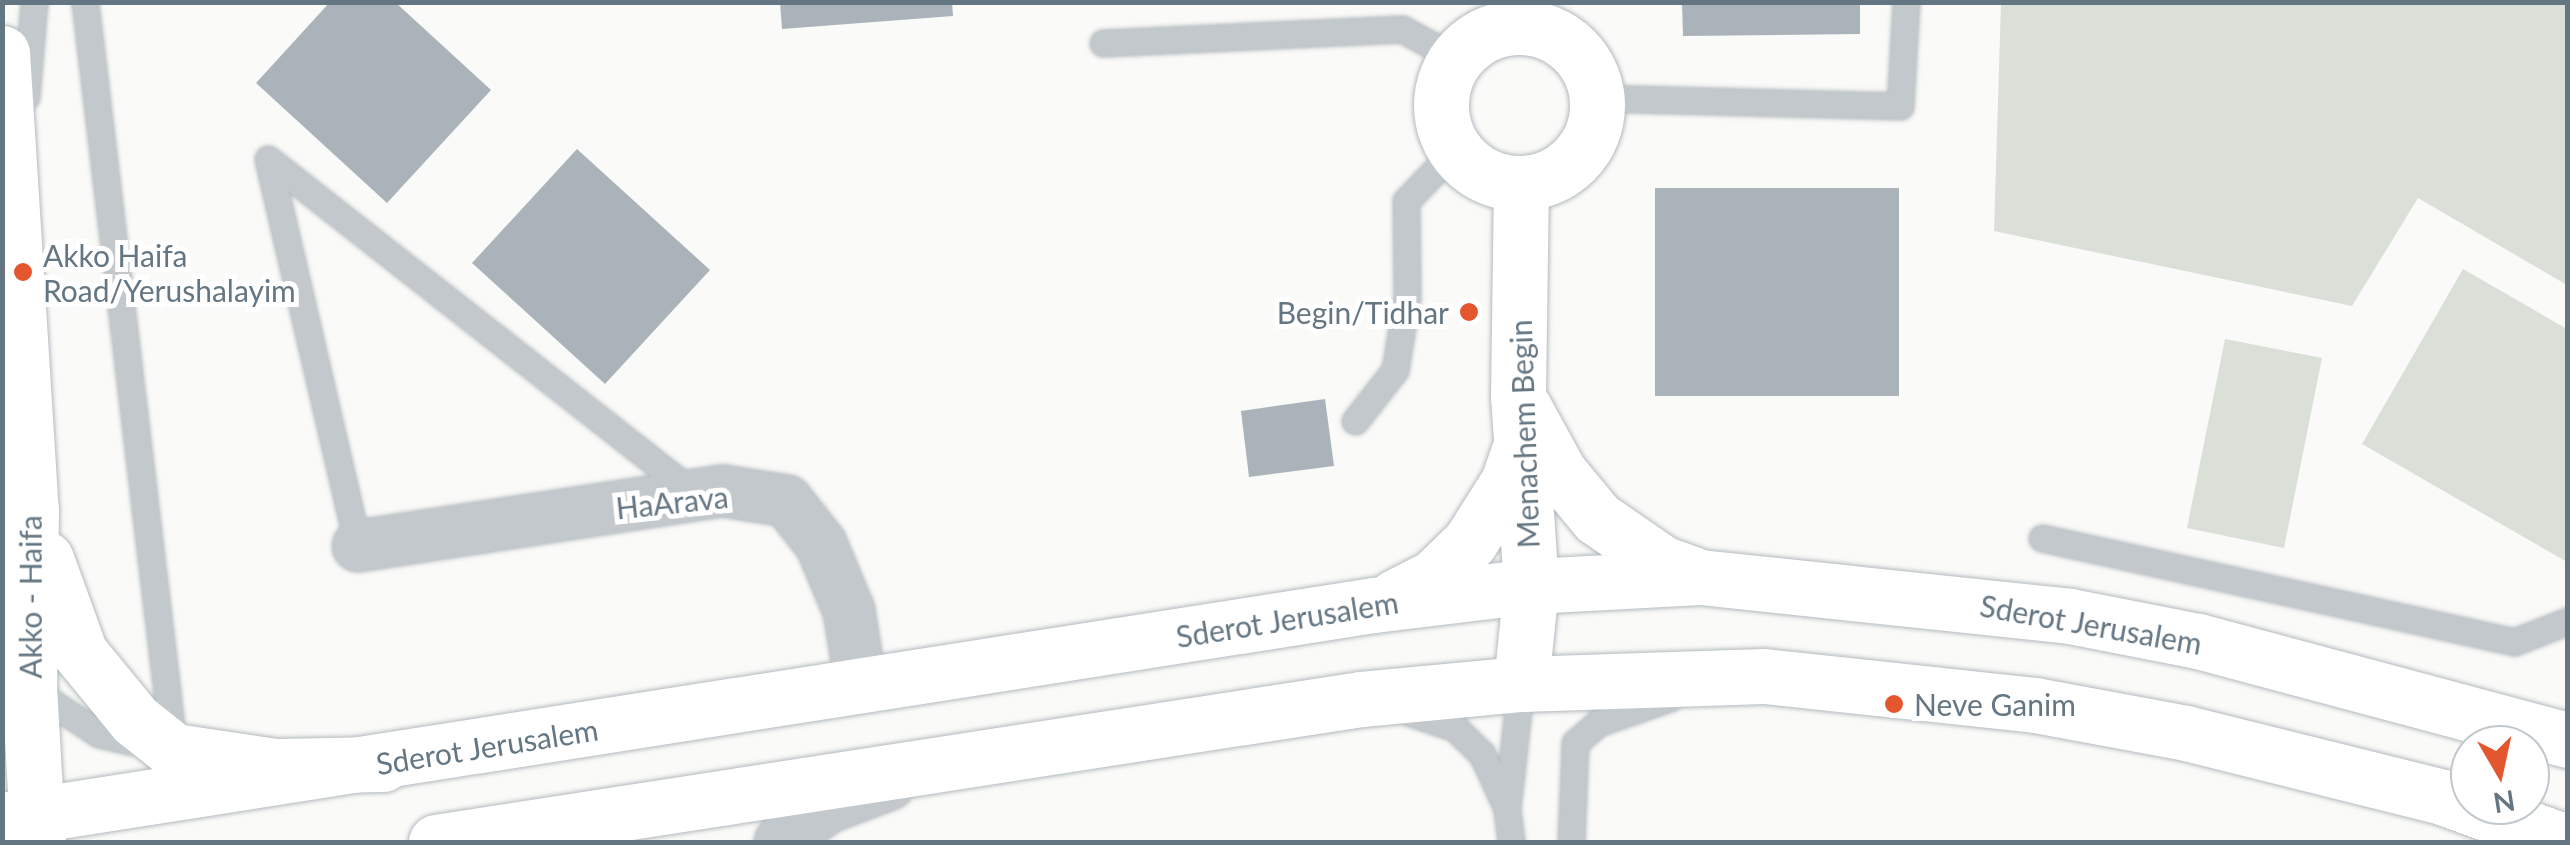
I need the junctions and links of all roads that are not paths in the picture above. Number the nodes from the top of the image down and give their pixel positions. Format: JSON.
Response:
{"nodes":[{"id":1,"x":34,"y":2,"type":"edge"},
{"id":2,"x":85,"y":2,"type":"edge"},
{"id":3,"x":1906,"y":2,"type":"edge"},
{"id":4,"x":1522,"y":14,"type":"edge"},
{"id":5,"x":1103,"y":44,"type":"dead end"},
{"id":6,"x":2,"y":53,"type":"edge"},
{"id":7,"x":1456,"y":58,"type":"junction"},
{"id":8,"x":1598,"y":98,"type":"junction"},
{"id":9,"x":1454,"y":150,"type":"junction"},
{"id":10,"x":1521,"y":184,"type":"junction"},
{"id":11,"x":13,"y":201,"type":"junction"},
{"id":12,"x":1354,"y":421,"type":"dead end"},
{"id":13,"x":1519,"y":422,"type":"junction"},
{"id":14,"x":696,"y":494,"type":"junction"},
{"id":15,"x":31,"y":509,"type":"junction"},
{"id":16,"x":2042,"y":538,"type":"dead end"},
{"id":17,"x":358,"y":546,"type":"joint"},
{"id":18,"x":1700,"y":577,"type":"junction"},
{"id":19,"x":1531,"y":586,"type":"junction"},
{"id":20,"x":1374,"y":605,"type":"junction"},
{"id":21,"x":2568,"y":621,"type":"edge"},
{"id":22,"x":2,"y":640,"type":"edge"},
{"id":23,"x":1764,"y":676,"type":"junction"},
{"id":24,"x":1520,"y":684,"type":"junction"},
{"id":25,"x":861,"y":685,"type":"junction"},
{"id":26,"x":30,"y":688,"type":"junction"},
{"id":27,"x":1361,"y":699,"type":"junction"},
{"id":28,"x":2568,"y":711,"type":"edge"},
{"id":29,"x":2494,"y":718,"type":"junction"},
{"id":30,"x":2568,"y":740,"type":"edge"},
{"id":31,"x":174,"y":751,"type":"junction"},
{"id":32,"x":1010,"y":752,"type":"junction"},
{"id":33,"x":383,"y":764,"type":"junction"},
{"id":34,"x":2442,"y":797,"type":"junction"},
{"id":35,"x":1508,"y":808,"type":"junction"},
{"id":36,"x":26,"y":825,"type":"edge"},
{"id":37,"x":439,"y":842,"type":"edge"},
{"id":38,"x":485,"y":842,"type":"edge"},
{"id":39,"x":780,"y":842,"type":"edge"},
{"id":40,"x":1512,"y":842,"type":"edge"},
{"id":41,"x":1571,"y":842,"type":"edge"},
{"id":42,"x":2510,"y":842,"type":"edge"},
{"id":43,"x":2566,"y":842,"type":"edge"}],
"edges":[{"from":1,"to":11,"type":"lane"},
{"from":2,"to":31,"type":"lane"},
{"from":3,"to":8,"type":"lane"},
{"from":4,"to":7,"type":"main road"},
{"from":4,"to":8,"type":"main road"},
{"from":5,"to":7,"type":"lane"},
{"from":6,"to":11,"type":"main road","name":"Akko - Haifa"},
{"from":7,"to":9,"type":"main road"},
{"from":8,"to":10,"type":"main road"},
{"from":9,"to":10,"type":"main road"},
{"from":9,"to":12,"type":"lane"},
{"from":10,"to":13,"type":"main road","name":"Menachem Begin"},
{"from":11,"to":15,"type":"main road","name":"Akko - Haifa"},
{"from":13,"to":18,"type":"main road"},
{"from":13,"to":19,"type":"main road","name":"Menachem Begin"},
{"from":13,"to":20,"type":"main road"},
{"from":14,"to":17,"type":"street","name":"HaArava"},
{"from":14,"to":17,"type":"lane"},
{"from":14,"to":25,"type":"street","name":"HaArava"},
{"from":15,"to":26,"type":"main road","name":"Akko - Haifa"},
{"from":15,"to":31,"type":"main road"},
{"from":16,"to":21,"type":"lane"},
{"from":18,"to":19,"type":"main road","name":"Sderot Jerusalem"},
{"from":18,"to":29,"type":"main road","name":"Sderot Jerusalem"},
{"from":19,"to":20,"type":"main road","name":"Sderot Jerusalem"},
{"from":19,"to":24,"type":"main road","name":"Menachem Begin"},
{"from":20,"to":25,"type":"main road","name":"Sderot Jerusalem"},
{"from":22,"to":26,"type":"lane"},
{"from":23,"to":24,"type":"main road"},
{"from":23,"to":34,"type":"main road"},
{"from":23,"to":41,"type":"lane"},
{"from":24,"to":27,"type":"main road"},
{"from":24,"to":35,"type":"lane"},
{"from":25,"to":33,"type":"main road","name":"Sderot Jerusalem"},
{"from":26,"to":31,"type":"lane"},
{"from":26,"to":36,"type":"main road","name":"Akko - Haifa"},
{"from":27,"to":32,"type":"main road"},
{"from":27,"to":35,"type":"lane"},
{"from":28,"to":29,"type":"main road"},
{"from":29,"to":30,"type":"main road","name":"Sderot Jerusalem"},
{"from":31,"to":33,"type":"main road"},
{"from":32,"to":37,"type":"main road"},
{"from":32,"to":39,"type":"street"},
{"from":33,"to":36,"type":"main road","name":"Sderot Jerusalem"},
{"from":34,"to":42,"type":"main road"},
{"from":34,"to":43,"type":"main road"},
{"from":35,"to":40,"type":"lane"},
{"from":37,"to":38,"type":"street"}]}
